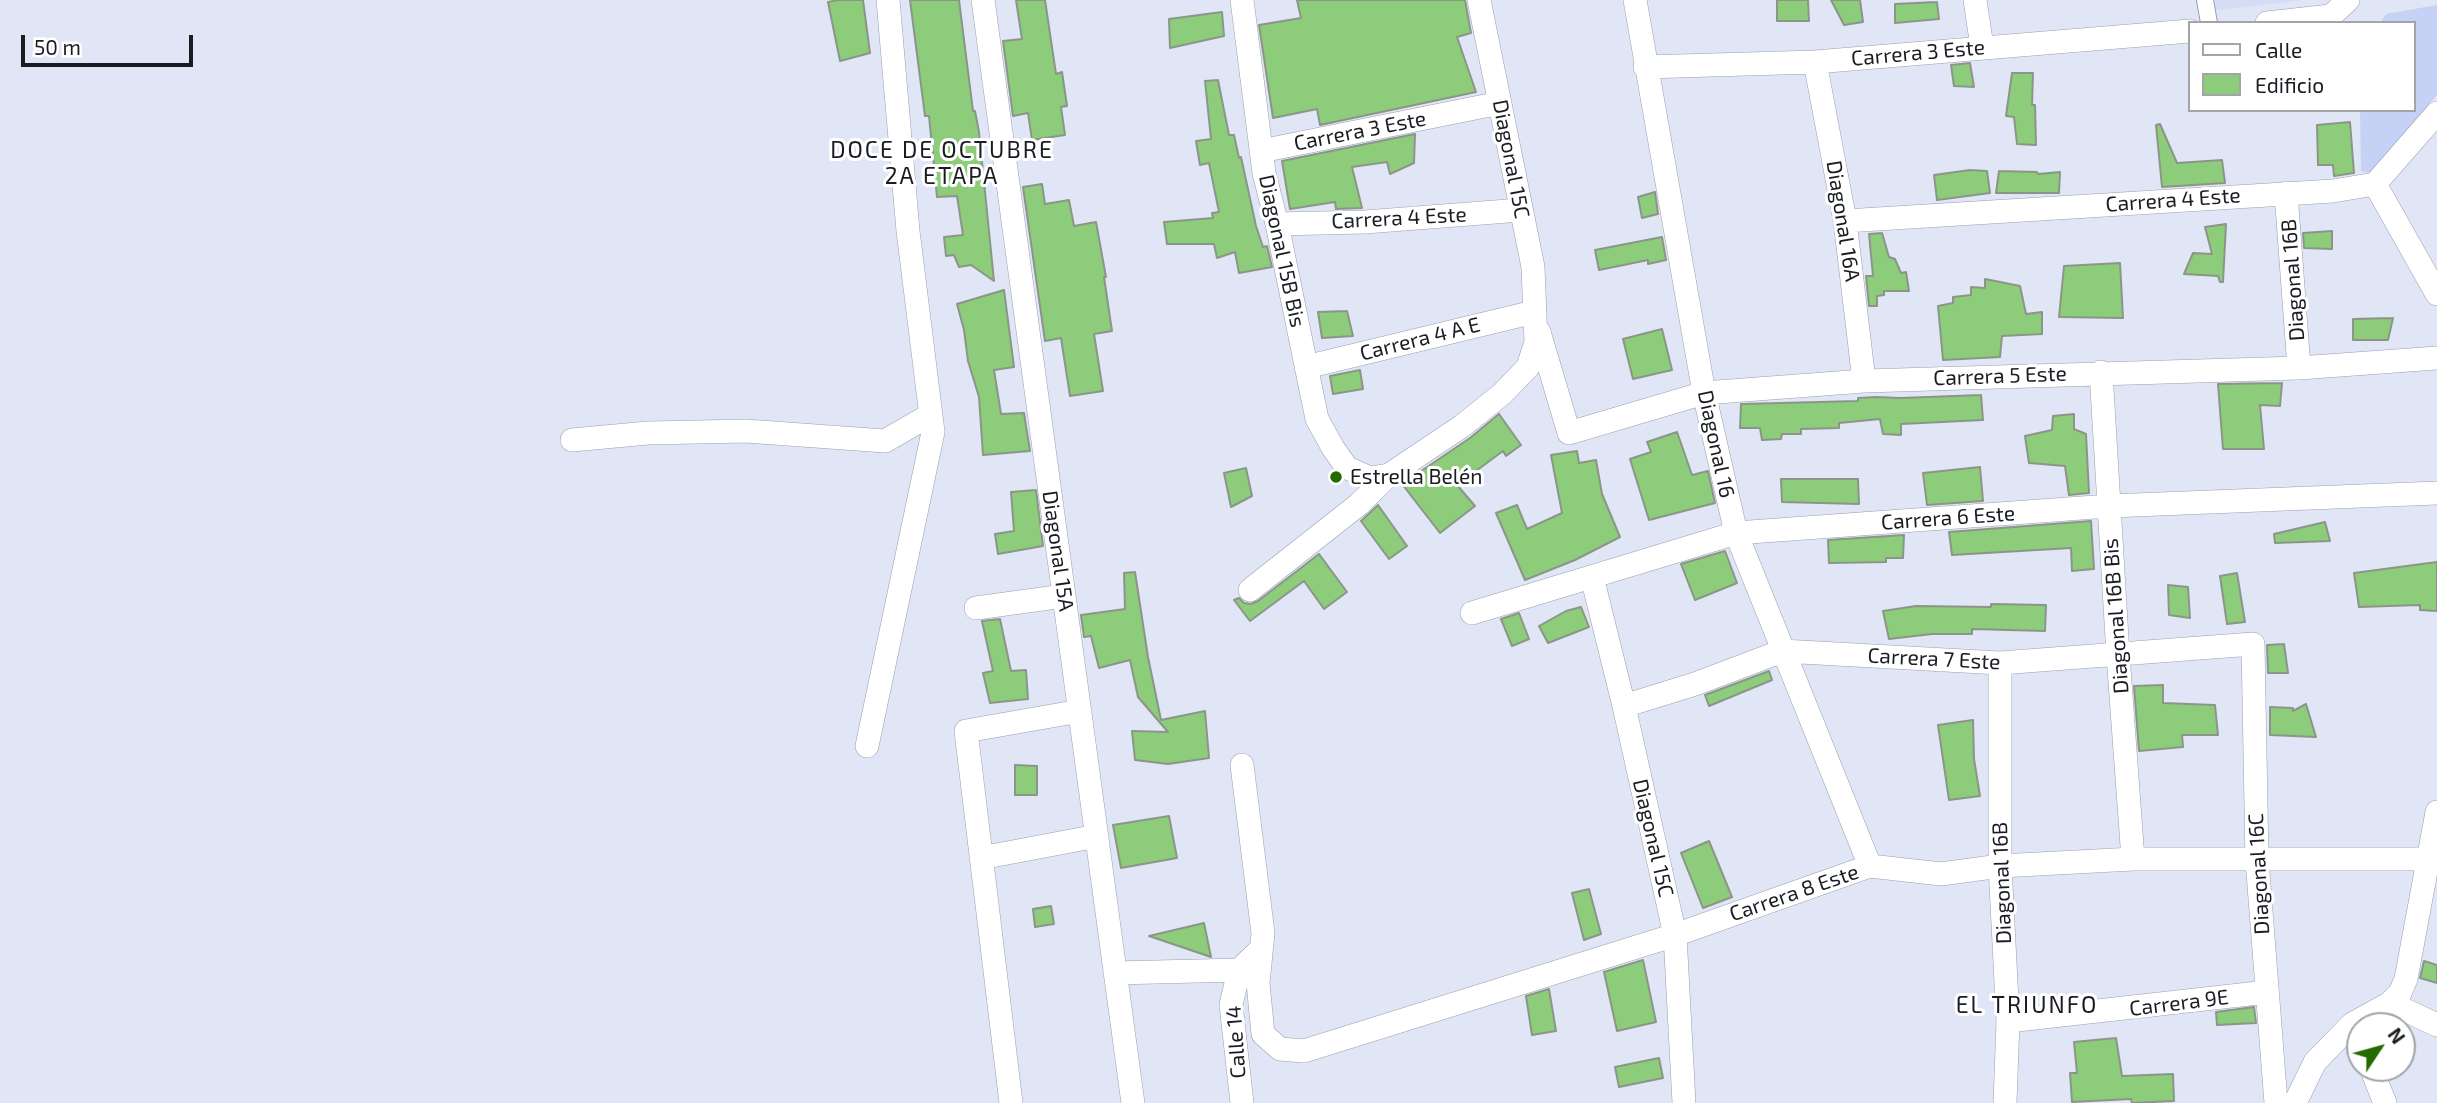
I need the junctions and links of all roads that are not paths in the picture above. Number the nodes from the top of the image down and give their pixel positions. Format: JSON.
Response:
{"nodes":[{"id":1,"x":888,"y":0,"type":"edge"},
{"id":2,"x":983,"y":0,"type":"edge"},
{"id":3,"x":1242,"y":0,"type":"edge"},
{"id":4,"x":1479,"y":0,"type":"edge"},
{"id":5,"x":1635,"y":0,"type":"edge"},
{"id":6,"x":1975,"y":0,"type":"edge"},
{"id":7,"x":2204,"y":0,"type":"edge"},
{"id":8,"x":2348,"y":0,"type":"edge"},
{"id":9,"x":2209,"y":21,"type":"edge"},
{"id":10,"x":2285,"y":21,"type":"edge"},
{"id":11,"x":2188,"y":31,"type":"edge"},
{"id":12,"x":1982,"y":47,"type":"junction"},
{"id":13,"x":1815,"y":62,"type":"junction"},
{"id":14,"x":1646,"y":67,"type":"junction"},
{"id":15,"x":1500,"y":103,"type":"junction"},
{"id":16,"x":2437,"y":113,"type":"edge"},
{"id":17,"x":1261,"y":151,"type":"junction"},
{"id":18,"x":2375,"y":184,"type":"junction"},
{"id":19,"x":2286,"y":193,"type":"junction"},
{"id":20,"x":1521,"y":210,"type":"junction"},
{"id":21,"x":1845,"y":221,"type":"junction"},
{"id":22,"x":1277,"y":224,"type":"junction"},
{"id":23,"x":2437,"y":294,"type":"edge"},
{"id":24,"x":1534,"y":315,"type":"junction"},
{"id":25,"x":2437,"y":358,"type":"edge"},
{"id":26,"x":1306,"y":367,"type":"junction"},
{"id":27,"x":2300,"y":368,"type":"junction"},
{"id":28,"x":2101,"y":372,"type":"junction"},
{"id":29,"x":1864,"y":381,"type":"junction"},
{"id":30,"x":1704,"y":393,"type":"junction"},
{"id":31,"x":930,"y":415,"type":"junction"},
{"id":32,"x":1569,"y":433,"type":"joint"},
{"id":33,"x":572,"y":440,"type":"dead end"},
{"id":34,"x":1380,"y":476,"type":"junction"},
{"id":35,"x":2437,"y":492,"type":"edge"},
{"id":36,"x":2109,"y":506,"type":"junction"},
{"id":37,"x":1736,"y":533,"type":"junction"},
{"id":38,"x":1592,"y":578,"type":"junction"},
{"id":39,"x":1251,"y":590,"type":"dead end"},
{"id":40,"x":1064,"y":596,"type":"junction"},
{"id":41,"x":976,"y":608,"type":"dead end"},
{"id":42,"x":1472,"y":613,"type":"dead end"},
{"id":43,"x":2253,"y":644,"type":"joint"},
{"id":44,"x":1782,"y":651,"type":"junction"},
{"id":45,"x":2118,"y":655,"type":"junction"},
{"id":46,"x":2000,"y":663,"type":"junction"},
{"id":47,"x":1624,"y":706,"type":"junction"},
{"id":48,"x":1080,"y":711,"type":"junction"},
{"id":49,"x":867,"y":747,"type":"dead end"},
{"id":50,"x":1242,"y":765,"type":"dead end"},
{"id":51,"x":2437,"y":812,"type":"edge"},
{"id":52,"x":1097,"y":836,"type":"junction"},
{"id":53,"x":981,"y":858,"type":"junction"},
{"id":54,"x":2133,"y":859,"type":"junction"},
{"id":55,"x":2429,"y":859,"type":"junction"},
{"id":56,"x":2257,"y":860,"type":"junction"},
{"id":57,"x":1870,"y":866,"type":"junction"},
{"id":58,"x":2000,"y":866,"type":"junction"},
{"id":59,"x":1675,"y":934,"type":"junction"},
{"id":60,"x":1261,"y":948,"type":"junction"},
{"id":61,"x":1239,"y":970,"type":"junction"},
{"id":62,"x":1115,"y":973,"type":"junction"},
{"id":63,"x":2267,"y":992,"type":"junction"},
{"id":64,"x":2390,"y":1003,"type":"junction"},
{"id":65,"x":2380,"y":1012,"type":"edge"},
{"id":66,"x":2008,"y":1021,"type":"junction"},
{"id":67,"x":2437,"y":1025,"type":"edge"},
{"id":68,"x":2346,"y":1041,"type":"edge"},
{"id":69,"x":2377,"y":1082,"type":"edge"},
{"id":70,"x":1011,"y":1103,"type":"edge"},
{"id":71,"x":1133,"y":1103,"type":"edge"},
{"id":72,"x":1242,"y":1103,"type":"edge"},
{"id":73,"x":1684,"y":1103,"type":"edge"},
{"id":74,"x":2005,"y":1103,"type":"edge"},
{"id":75,"x":2276,"y":1103,"type":"edge"},
{"id":76,"x":2295,"y":1103,"type":"edge"},
{"id":77,"x":2385,"y":1103,"type":"edge"}],
"edges":[{"from":1,"to":31,"type":"street"},
{"from":2,"to":40,"type":"street","name":"Diagonal 15A"},
{"from":3,"to":17,"type":"street","name":"Diagonal 15B Bis"},
{"from":4,"to":15,"type":"street","name":"Diagonal 15C"},
{"from":5,"to":14,"type":"street","name":"Diagonal 16"},
{"from":6,"to":12,"type":"street"},
{"from":7,"to":9,"type":"street"},
{"from":8,"to":10,"type":"street"},
{"from":11,"to":12,"type":"street","name":"Carrera 3 Este"},
{"from":12,"to":13,"type":"street","name":"Carrera 3 Este"},
{"from":13,"to":14,"type":"street","name":"Carrera 3 Este"},
{"from":13,"to":21,"type":"street","name":"Diagonal 16A"},
{"from":14,"to":30,"type":"street","name":"Diagonal 16"},
{"from":15,"to":17,"type":"street","name":"Carrera 3 Este"},
{"from":15,"to":20,"type":"street","name":"Diagonal 15C"},
{"from":16,"to":18,"type":"street"},
{"from":17,"to":22,"type":"street","name":"Diagonal 15B Bis"},
{"from":18,"to":19,"type":"street","name":"Carrera 4 Este"},
{"from":18,"to":23,"type":"street"},
{"from":19,"to":21,"type":"street","name":"Carrera 4 Este"},
{"from":19,"to":27,"type":"street","name":"Diagonal 16B"},
{"from":20,"to":22,"type":"street","name":"Carrera 4 Este"},
{"from":20,"to":24,"type":"street","name":"Diagonal 15C"},
{"from":21,"to":29,"type":"street","name":"Diagonal 16A"},
{"from":22,"to":26,"type":"street","name":"Diagonal 15B Bis"},
{"from":24,"to":26,"type":"street","name":"Carrera 4 A E"},
{"from":24,"to":32,"type":"street","name":"Diagonal 15C"},
{"from":24,"to":34,"type":"street","name":"Diagonal 15C"},
{"from":25,"to":27,"type":"street","name":"Carrera 5 Este"},
{"from":26,"to":34,"type":"street","name":"Diagonal 15B Bis"},
{"from":27,"to":28,"type":"street","name":"Carrera 5 Este"},
{"from":28,"to":29,"type":"street","name":"Carrera 5 Este"},
{"from":28,"to":36,"type":"street","name":"Diagonal 16B Bis"},
{"from":29,"to":30,"type":"street","name":"Carrera 5 Este"},
{"from":30,"to":32,"type":"street","name":"Carrera 5 Este"},
{"from":30,"to":37,"type":"street","name":"Diagonal 16"},
{"from":31,"to":33,"type":"street"},
{"from":31,"to":49,"type":"street"},
{"from":34,"to":39,"type":"street"},
{"from":35,"to":36,"type":"street","name":"Carrera 6 Este"},
{"from":36,"to":37,"type":"street","name":"Carrera 6 Este"},
{"from":36,"to":45,"type":"street","name":"Diagonal 16B Bis"},
{"from":37,"to":38,"type":"street","name":"Carrera 6 Este"},
{"from":37,"to":44,"type":"street","name":"Diagonal 16"},
{"from":38,"to":42,"type":"street","name":"Carrera 6 Este"},
{"from":38,"to":47,"type":"street","name":"Diagonal 15C"},
{"from":40,"to":41,"type":"street"},
{"from":40,"to":48,"type":"street","name":"Diagonal 15A"},
{"from":43,"to":45,"type":"street","name":"Carrera 7 Este"},
{"from":43,"to":56,"type":"street","name":"Diagonal 16C"},
{"from":44,"to":46,"type":"street","name":"Carrera 7 Este"},
{"from":44,"to":47,"type":"street","name":"Carrera 7 Este"},
{"from":44,"to":57,"type":"street","name":"Diagonal 16"},
{"from":45,"to":46,"type":"street","name":"Carrera 7 Este"},
{"from":45,"to":54,"type":"street","name":"Diagonal 16B Bis"},
{"from":46,"to":58,"type":"street","name":"Diagonal 16B"},
{"from":47,"to":59,"type":"street","name":"Diagonal 15C"},
{"from":48,"to":52,"type":"street","name":"Diagonal 15A"},
{"from":48,"to":53,"type":"street"},
{"from":50,"to":60,"type":"street"},
{"from":51,"to":55,"type":"street"},
{"from":52,"to":53,"type":"street"},
{"from":52,"to":62,"type":"street","name":"Diagonal 15A"},
{"from":53,"to":70,"type":"street"},
{"from":54,"to":56,"type":"street","name":"Carrera 8 Este"},
{"from":54,"to":58,"type":"street","name":"Carrera 8 Este"},
{"from":55,"to":56,"type":"street","name":"Carrera 8 Este"},
{"from":55,"to":64,"type":"street"},
{"from":56,"to":63,"type":"street","name":"Diagonal 16C"},
{"from":57,"to":58,"type":"street","name":"Carrera 8 Este"},
{"from":57,"to":59,"type":"street","name":"Carrera 8 Este"},
{"from":58,"to":66,"type":"street","name":"Diagonal 16B"},
{"from":59,"to":60,"type":"street","name":"Carrera 8 Este"},
{"from":59,"to":73,"type":"street","name":"Diagonal 15C"},
{"from":60,"to":61,"type":"street"},
{"from":61,"to":62,"type":"street"},
{"from":61,"to":72,"type":"street","name":"Calle 14"},
{"from":62,"to":71,"type":"street","name":"Diagonal 15A"},
{"from":63,"to":66,"type":"street","name":"Carrera 9E"},
{"from":63,"to":75,"type":"street","name":"Diagonal 16C"},
{"from":64,"to":65,"type":"street"},
{"from":64,"to":67,"type":"street"},
{"from":66,"to":74,"type":"street","name":"Diagonal 16B"},
{"from":68,"to":76,"type":"street"},
{"from":69,"to":77,"type":"street"}]}
